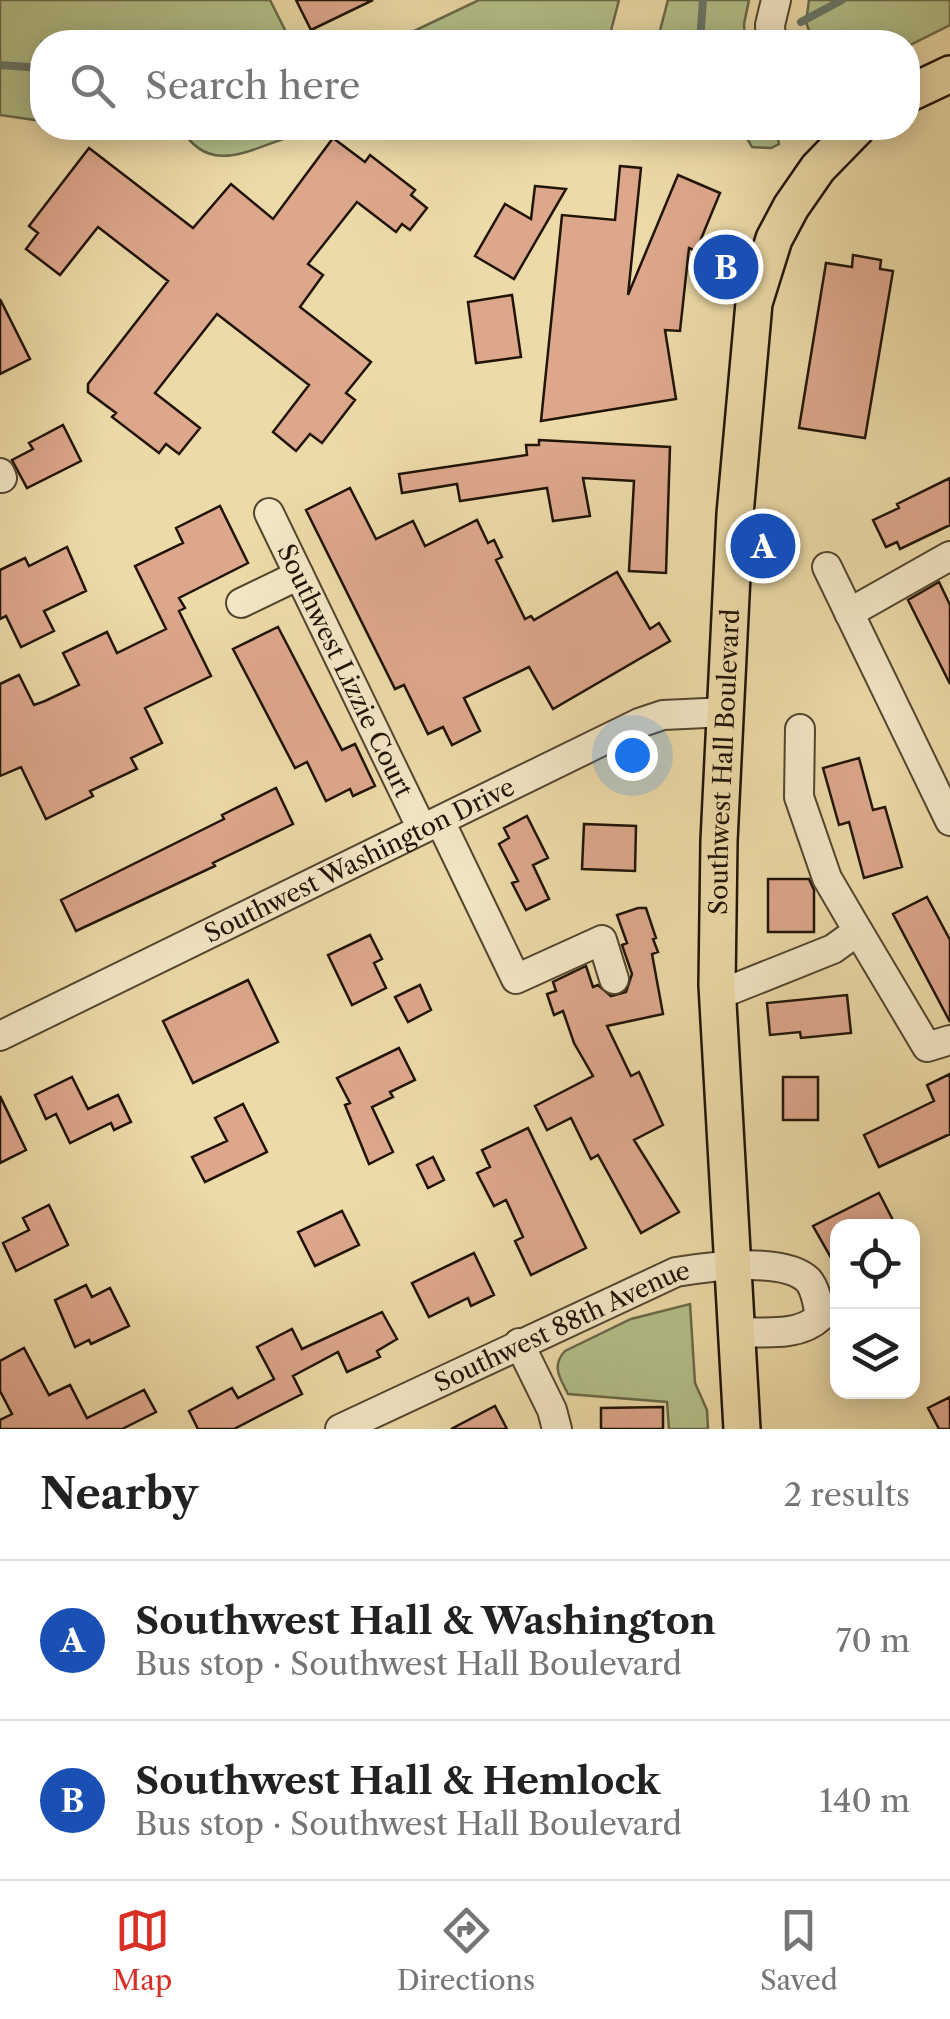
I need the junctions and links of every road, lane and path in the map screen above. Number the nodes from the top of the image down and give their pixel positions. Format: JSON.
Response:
{"nodes":[{"id":1,"x":776,"y":0,"type":"edge"},
{"id":2,"x":771,"y":30,"type":"edge"},
{"id":3,"x":950,"y":74,"type":"edge"},
{"id":4,"x":920,"y":88,"type":"edge"},
{"id":5,"x":836,"y":140,"type":"edge"},
{"id":6,"x":269,"y":513,"type":"dead end"},
{"id":7,"x":950,"y":556,"type":"edge"},
{"id":8,"x":828,"y":567,"type":"dead end"},
{"id":9,"x":299,"y":575,"type":"junction"},
{"id":10,"x":241,"y":603,"type":"dead end"},
{"id":11,"x":849,"y":613,"type":"junction"},
{"id":12,"x":726,"y":712,"type":"junction"},
{"id":13,"x":800,"y":729,"type":"dead end"},
{"id":14,"x":950,"y":820,"type":"edge"},
{"id":15,"x":431,"y":825,"type":"junction"},
{"id":16,"x":858,"y":931,"type":"junction"},
{"id":17,"x":614,"y":979,"type":"dead end"},
{"id":18,"x":718,"y":994,"type":"junction"},
{"id":19,"x":0,"y":1036,"type":"edge"},
{"id":20,"x":950,"y":1040,"type":"edge"},
{"id":21,"x":734,"y":1265,"type":"junction"},
{"id":22,"x":737,"y":1332,"type":"junction"},
{"id":23,"x":519,"y":1343,"type":"junction"},
{"id":24,"x":340,"y":1429,"type":"edge"},
{"id":25,"x":556,"y":1429,"type":"edge"},
{"id":26,"x":742,"y":1429,"type":"edge"}],
"edges":[{"from":1,"to":2,"type":"street"},
{"from":3,"to":4,"type":"main road"},
{"from":5,"to":12,"type":"main road","name":"Southwest Hall Boulevard"},
{"from":6,"to":9,"type":"street","name":"Southwest Lizzie Court"},
{"from":7,"to":11,"type":"street"},
{"from":8,"to":11,"type":"street"},
{"from":9,"to":10,"type":"street"},
{"from":9,"to":15,"type":"street","name":"Southwest Lizzie Court"},
{"from":11,"to":14,"type":"street"},
{"from":12,"to":15,"type":"street","name":"Southwest Washington Drive"},
{"from":12,"to":18,"type":"main road","name":"Southwest Hall Boulevard"},
{"from":13,"to":16,"type":"street"},
{"from":15,"to":17,"type":"street","name":"Southwest Lizzie Court"},
{"from":15,"to":19,"type":"street","name":"Southwest Washington Drive"},
{"from":16,"to":18,"type":"street"},
{"from":16,"to":20,"type":"street"},
{"from":18,"to":21,"type":"main road","name":"Southwest Hall Boulevard"},
{"from":21,"to":22,"type":"main road","name":"Southwest Hall Boulevard"},
{"from":21,"to":22,"type":"street","name":"Southwest 88th Avenue"},
{"from":21,"to":23,"type":"street","name":"Southwest 88th Avenue"},
{"from":22,"to":26,"type":"main road","name":"Southwest Hall Boulevard"},
{"from":23,"to":24,"type":"street","name":"Southwest 88th Avenue"},
{"from":23,"to":25,"type":"street"}]}
